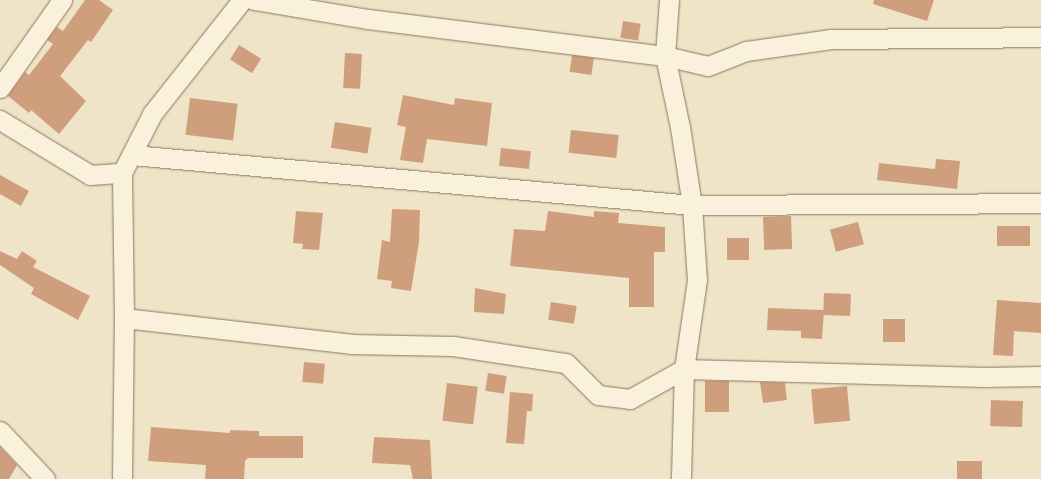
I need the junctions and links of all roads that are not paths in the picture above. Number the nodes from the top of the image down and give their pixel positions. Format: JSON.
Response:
{"nodes":[{"id":1,"x":62,"y":0,"type":"edge"},
{"id":2,"x":242,"y":0,"type":"edge"},
{"id":3,"x":254,"y":0,"type":"edge"},
{"id":4,"x":669,"y":0,"type":"edge"},
{"id":5,"x":1041,"y":38,"type":"edge"},
{"id":6,"x":666,"y":56,"type":"junction"},
{"id":7,"x":0,"y":88,"type":"edge"},
{"id":8,"x":0,"y":120,"type":"edge"},
{"id":9,"x":132,"y":155,"type":"junction"},
{"id":10,"x":122,"y":173,"type":"junction"},
{"id":11,"x":1041,"y":203,"type":"edge"},
{"id":12,"x":692,"y":205,"type":"junction"},
{"id":13,"x":124,"y":318,"type":"junction"},
{"id":14,"x":684,"y":369,"type":"junction"},
{"id":15,"x":1041,"y":376,"type":"edge"},
{"id":16,"x":0,"y":430,"type":"edge"},
{"id":17,"x":45,"y":479,"type":"edge"},
{"id":18,"x":122,"y":479,"type":"edge"},
{"id":19,"x":681,"y":479,"type":"edge"}],
"edges":[{"from":1,"to":7,"type":"street"},
{"from":2,"to":9,"type":"street"},
{"from":3,"to":6,"type":"street"},
{"from":4,"to":6,"type":"street"},
{"from":5,"to":6,"type":"street"},
{"from":6,"to":12,"type":"street"},
{"from":8,"to":10,"type":"street"},
{"from":9,"to":10,"type":"street"},
{"from":9,"to":12,"type":"street"},
{"from":10,"to":13,"type":"street"},
{"from":11,"to":12,"type":"street"},
{"from":12,"to":14,"type":"street"},
{"from":13,"to":14,"type":"street"},
{"from":13,"to":18,"type":"street"},
{"from":14,"to":15,"type":"street"},
{"from":14,"to":19,"type":"street"},
{"from":16,"to":17,"type":"street"}]}
